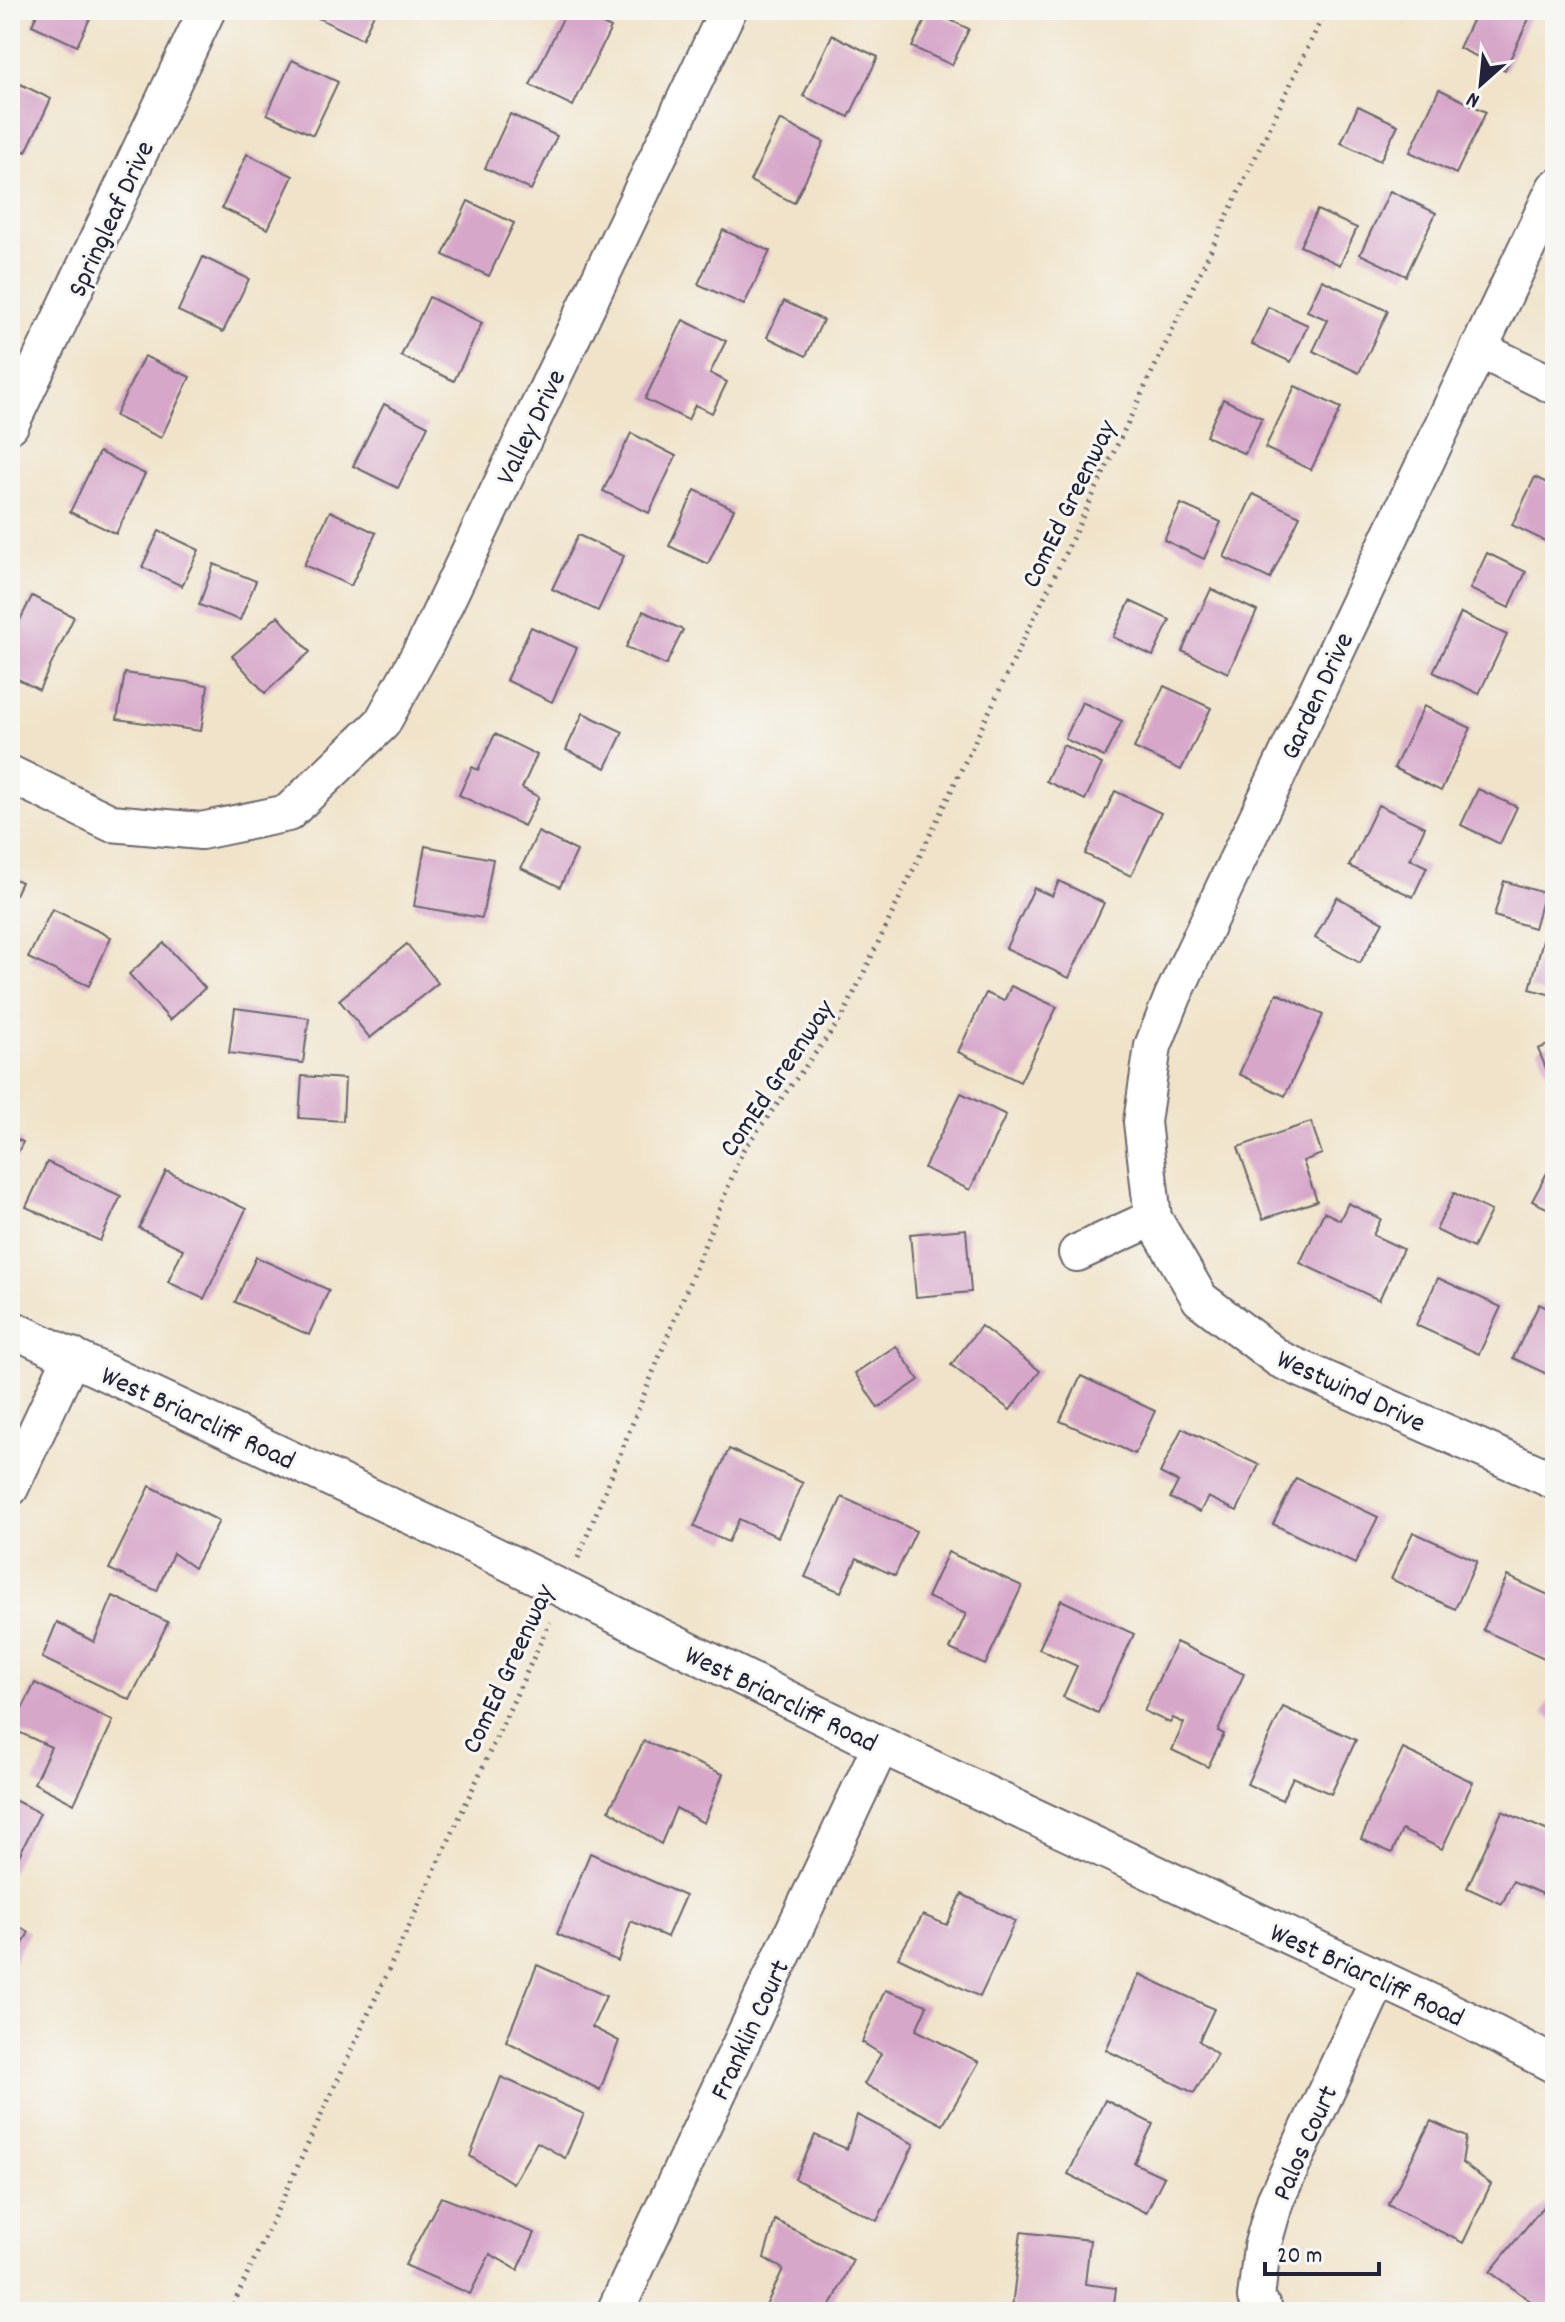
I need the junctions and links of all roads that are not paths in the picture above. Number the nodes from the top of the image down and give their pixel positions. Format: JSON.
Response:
{"nodes":[{"id":1,"x":207,"y":10,"type":"edge"},
{"id":2,"x":728,"y":10,"type":"edge"},
{"id":3,"x":1555,"y":188,"type":"edge"},
{"id":4,"x":1478,"y":349,"type":"junction"},
{"id":5,"x":1555,"y":386,"type":"edge"},
{"id":6,"x":10,"y":425,"type":"edge"},
{"id":7,"x":10,"y":774,"type":"edge"},
{"id":8,"x":1153,"y":1218,"type":"junction"},
{"id":9,"x":1077,"y":1253,"type":"dead end"},
{"id":10,"x":10,"y":1328,"type":"edge"},
{"id":11,"x":72,"y":1356,"type":"junction"},
{"id":12,"x":1555,"y":1481,"type":"edge"},
{"id":13,"x":10,"y":1488,"type":"edge"},
{"id":14,"x":881,"y":1745,"type":"junction"},
{"id":15,"x":1379,"y":1978,"type":"junction"},
{"id":16,"x":1555,"y":2065,"type":"edge"},
{"id":17,"x":615,"y":2312,"type":"edge"},
{"id":18,"x":1265,"y":2312,"type":"edge"}],
"edges":[{"from":1,"to":6,"type":"street","name":"Springleaf Drive"},
{"from":2,"to":7,"type":"street","name":"Valley Drive"},
{"from":3,"to":4,"type":"street","name":"Garden Drive"},
{"from":4,"to":5,"type":"street"},
{"from":4,"to":8,"type":"street","name":"Garden Drive"},
{"from":8,"to":9,"type":"street"},
{"from":8,"to":12,"type":"street","name":"Westwind Drive"},
{"from":10,"to":11,"type":"street","name":"West Briarcliff Road"},
{"from":11,"to":13,"type":"street"},
{"from":11,"to":14,"type":"street","name":"West Briarcliff Road"},
{"from":14,"to":15,"type":"street","name":"West Briarcliff Road"},
{"from":14,"to":17,"type":"street","name":"Franklin Court"},
{"from":15,"to":16,"type":"street","name":"West Briarcliff Road"},
{"from":15,"to":18,"type":"street","name":"Palos Court"}]}
